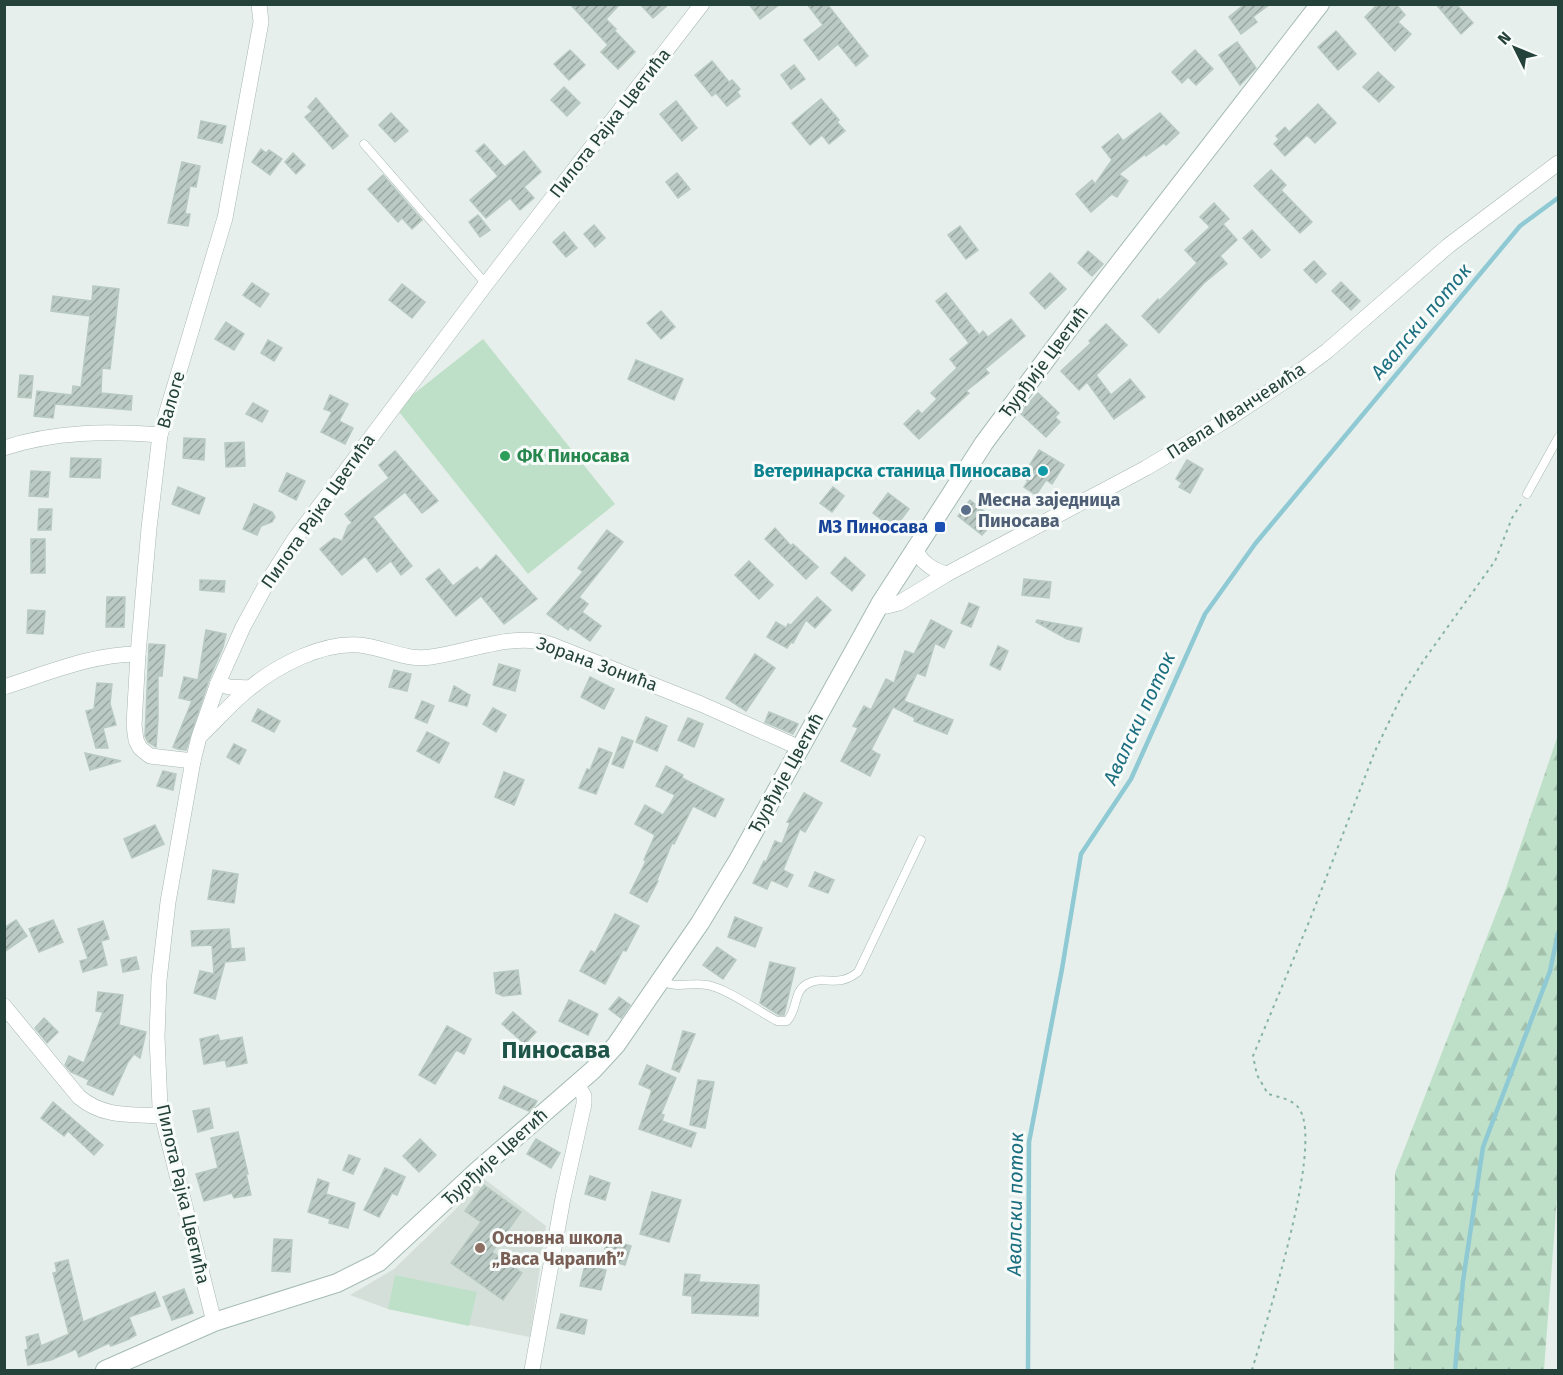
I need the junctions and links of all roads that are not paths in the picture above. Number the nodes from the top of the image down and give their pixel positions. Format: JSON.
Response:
{"nodes":[{"id":1,"x":259,"y":4,"type":"edge"},
{"id":2,"x":702,"y":4,"type":"edge"},
{"id":3,"x":1316,"y":7,"type":"edge"},
{"id":4,"x":364,"y":144,"type":"dead end"},
{"id":5,"x":1558,"y":163,"type":"edge"},
{"id":6,"x":486,"y":284,"type":"junction"},
{"id":7,"x":160,"y":435,"type":"junction"},
{"id":8,"x":1558,"y":438,"type":"edge"},
{"id":9,"x":4,"y":448,"type":"edge"},
{"id":10,"x":1527,"y":494,"type":"road end"},
{"id":11,"x":915,"y":549,"type":"junction"},
{"id":12,"x":947,"y":574,"type":"junction"},
{"id":13,"x":880,"y":604,"type":"junction"},
{"id":14,"x":138,"y":654,"type":"junction"},
{"id":15,"x":218,"y":682,"type":"junction"},
{"id":16,"x":4,"y":687,"type":"edge"},
{"id":17,"x":250,"y":687,"type":"junction"},
{"id":18,"x":199,"y":737,"type":"junction"},
{"id":19,"x":800,"y":748,"type":"junction"},
{"id":20,"x":193,"y":761,"type":"junction"},
{"id":21,"x":921,"y":840,"type":"dead end"},
{"id":22,"x":661,"y":981,"type":"junction"},
{"id":23,"x":4,"y":1006,"type":"edge"},
{"id":24,"x":577,"y":1084,"type":"junction"},
{"id":25,"x":162,"y":1116,"type":"junction"},
{"id":26,"x":214,"y":1322,"type":"junction"},
{"id":27,"x":105,"y":1371,"type":"edge"},
{"id":28,"x":532,"y":1371,"type":"edge"}],
"edges":[{"from":1,"to":7,"type":"street","name":"Валоге"},
{"from":2,"to":6,"type":"street","name":"Пилота Рајка Цветића"},
{"from":3,"to":11,"type":"street","name":"Ђурђије Цветић"},
{"from":4,"to":6,"type":"lane"},
{"from":5,"to":12,"type":"street","name":"Павла Иванчевића"},
{"from":6,"to":15,"type":"street","name":"Пилота Рајка Цветића"},
{"from":7,"to":9,"type":"street"},
{"from":7,"to":14,"type":"street","name":"Валоге"},
{"from":8,"to":10,"type":"lane"},
{"from":11,"to":12,"type":"street"},
{"from":11,"to":13,"type":"street","name":"Ђурђије Цветић"},
{"from":12,"to":13,"type":"street","name":"Павла Иванчевића"},
{"from":13,"to":19,"type":"street","name":"Ђурђије Цветић"},
{"from":14,"to":16,"type":"street"},
{"from":14,"to":20,"type":"street","name":"Валоге"},
{"from":15,"to":17,"type":"street"},
{"from":15,"to":18,"type":"street","name":"Пилота Рајка Цветића"},
{"from":17,"to":18,"type":"street","name":"Зорана Зонића"},
{"from":17,"to":19,"type":"street","name":"Зорана Зонића"},
{"from":18,"to":20,"type":"street","name":"Пилота Рајка Цветића"},
{"from":19,"to":22,"type":"street","name":"Ђурђије Цветић"},
{"from":20,"to":25,"type":"street","name":"Пилота Рајка Цветића"},
{"from":21,"to":22,"type":"lane"},
{"from":22,"to":24,"type":"street","name":"Ђурђије Цветић"},
{"from":23,"to":25,"type":"street"},
{"from":24,"to":26,"type":"street","name":"Ђурђије Цветић"},
{"from":24,"to":28,"type":"street"},
{"from":25,"to":26,"type":"street","name":"Пилота Рајка Цветића"},
{"from":26,"to":27,"type":"street","name":"Ђурђије Цветић"}]}
